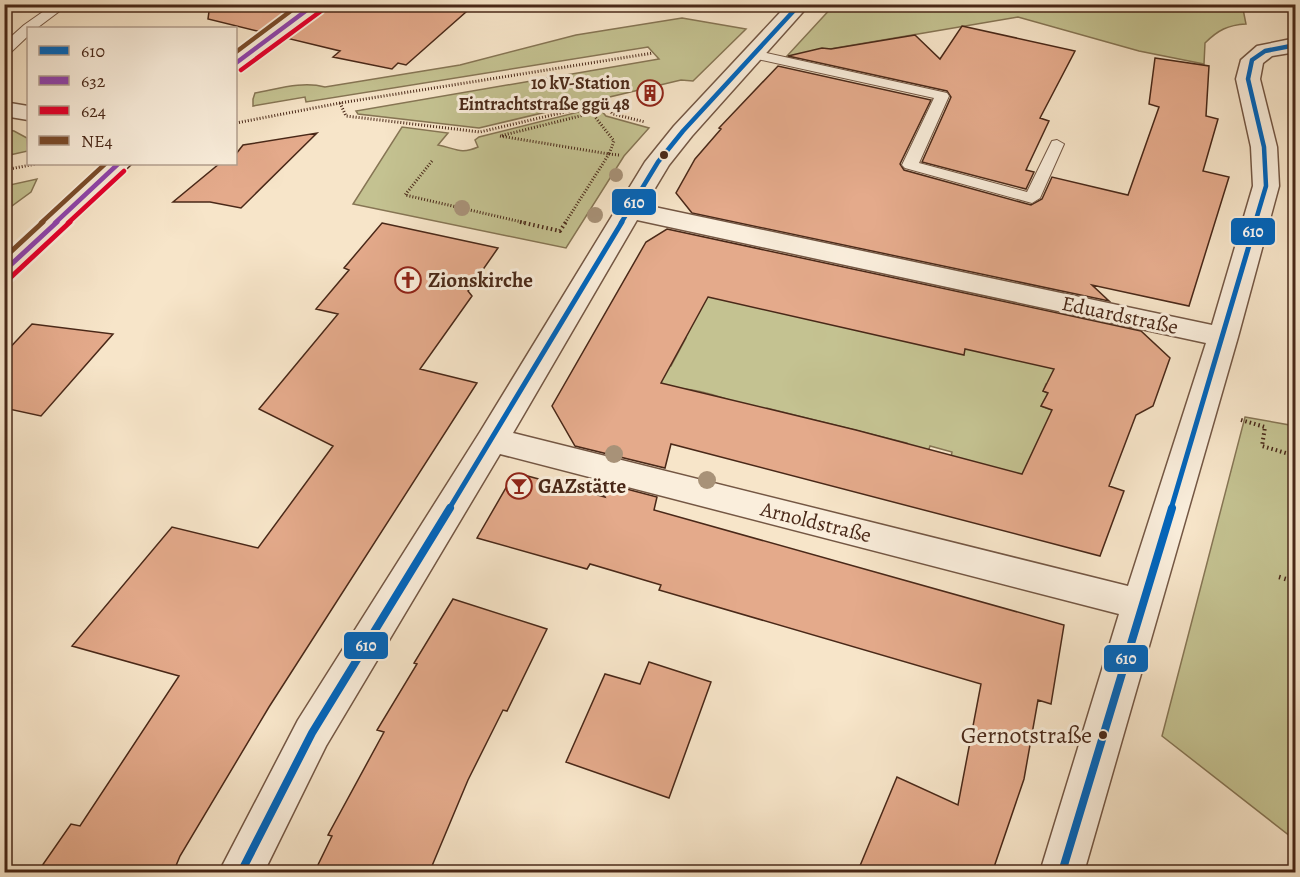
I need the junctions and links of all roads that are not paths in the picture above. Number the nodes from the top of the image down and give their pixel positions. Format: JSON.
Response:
{"nodes":[{"id":1,"x":63,"y":4,"type":"edge"},
{"id":2,"x":316,"y":4,"type":"edge"},
{"id":3,"x":800,"y":4,"type":"edge"},
{"id":4,"x":32,"y":27,"type":"edge"},
{"id":5,"x":27,"y":31,"type":"edge"},
{"id":6,"x":1296,"y":45,"type":"edge"},
{"id":7,"x":4,"y":51,"type":"edge"},
{"id":8,"x":753,"y":54,"type":"junction"},
{"id":9,"x":237,"y":62,"type":"edge"},
{"id":10,"x":4,"y":109,"type":"edge"},
{"id":11,"x":27,"y":113,"type":"edge"},
{"id":12,"x":1058,"y":144,"type":"dead end"},
{"id":13,"x":117,"y":165,"type":"edge"},
{"id":14,"x":629,"y":210,"type":"junction"},
{"id":15,"x":4,"y":271,"type":"edge"},
{"id":16,"x":1223,"y":337,"type":"junction"},
{"id":17,"x":492,"y":440,"type":"junction"},
{"id":18,"x":1141,"y":604,"type":"junction"},
{"id":19,"x":241,"y":873,"type":"edge"},
{"id":20,"x":1062,"y":873,"type":"edge"}],
"edges":[{"from":1,"to":4,"type":"lane"},
{"from":2,"to":9,"type":"street"},
{"from":3,"to":8,"type":"street"},
{"from":5,"to":7,"type":"lane"},
{"from":6,"to":16,"type":"street"},
{"from":8,"to":12,"type":"lane"},
{"from":8,"to":14,"type":"street"},
{"from":10,"to":11,"type":"street"},
{"from":13,"to":15,"type":"street"},
{"from":14,"to":16,"type":"street","name":"Eduardstraße"},
{"from":14,"to":17,"type":"street"},
{"from":16,"to":18,"type":"street"},
{"from":17,"to":18,"type":"street","name":"Arnoldstraße"},
{"from":17,"to":19,"type":"street"},
{"from":18,"to":20,"type":"street"}]}
